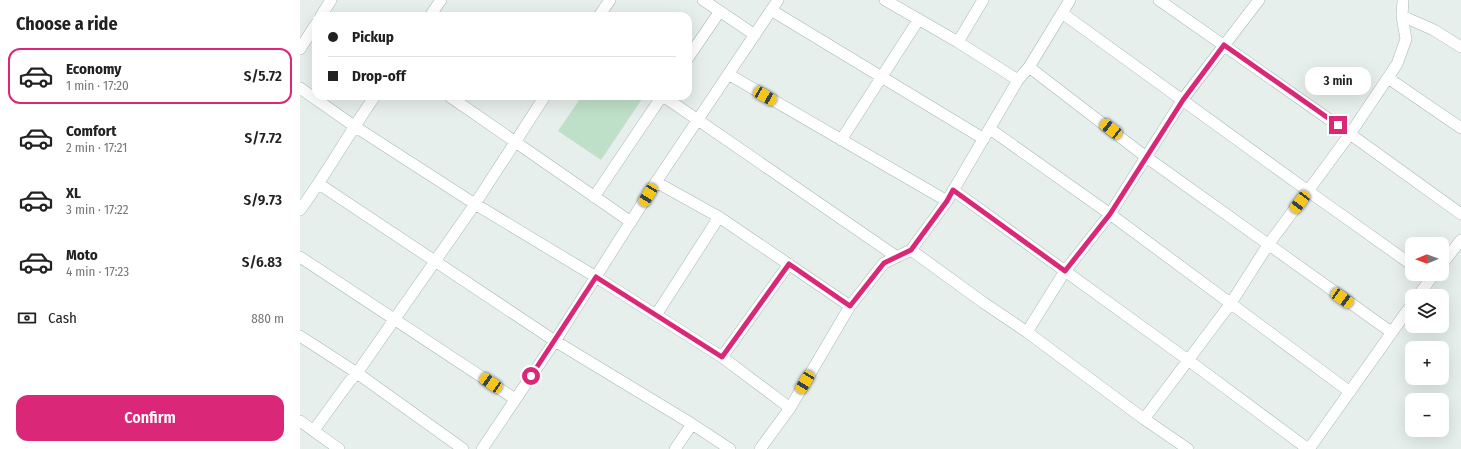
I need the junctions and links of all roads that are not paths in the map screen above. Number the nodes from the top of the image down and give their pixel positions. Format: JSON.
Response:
{"nodes":[{"id":1,"x":331,"y":0,"type":"edge"},
{"id":2,"x":441,"y":0,"type":"edge"},
{"id":3,"x":610,"y":0,"type":"edge"},
{"id":4,"x":703,"y":0,"type":"edge"},
{"id":5,"x":778,"y":0,"type":"edge"},
{"id":6,"x":885,"y":0,"type":"edge"},
{"id":7,"x":983,"y":0,"type":"edge"},
{"id":8,"x":1070,"y":0,"type":"edge"},
{"id":9,"x":1159,"y":0,"type":"edge"},
{"id":10,"x":1259,"y":0,"type":"edge"},
{"id":11,"x":1403,"y":0,"type":"edge"},
{"id":12,"x":771,"y":10,"type":"junction"},
{"id":13,"x":720,"y":11,"type":"junction"},
{"id":14,"x":324,"y":12,"type":"edge"},
{"id":15,"x":433,"y":12,"type":"edge"},
{"id":16,"x":602,"y":12,"type":"edge"},
{"id":17,"x":1062,"y":13,"type":"junction"},
{"id":18,"x":1402,"y":16,"type":"junction"},
{"id":19,"x":919,"y":19,"type":"junction"},
{"id":20,"x":312,"y":30,"type":"edge"},
{"id":21,"x":755,"y":35,"type":"junction"},
{"id":22,"x":958,"y":42,"type":"junction"},
{"id":23,"x":1224,"y":45,"type":"junction"},
{"id":24,"x":1461,"y":48,"type":"edge"},
{"id":25,"x":300,"y":49,"type":"edge"},
{"id":26,"x":692,"y":52,"type":"edge"},
{"id":27,"x":1030,"y":67,"type":"junction"},
{"id":28,"x":728,"y":74,"type":"junction"},
{"id":29,"x":882,"y":77,"type":"junction"},
{"id":30,"x":1388,"y":78,"type":"junction"},
{"id":31,"x":1018,"y":80,"type":"junction"},
{"id":32,"x":300,"y":88,"type":"edge"},
{"id":33,"x":312,"y":96,"type":"edge"},
{"id":34,"x":317,"y":100,"type":"edge"},
{"id":35,"x":372,"y":100,"type":"edge"},
{"id":36,"x":455,"y":100,"type":"edge"},
{"id":37,"x":542,"y":100,"type":"edge"},
{"id":38,"x":660,"y":100,"type":"edge"},
{"id":39,"x":669,"y":100,"type":"edge"},
{"id":40,"x":1183,"y":100,"type":"junction"},
{"id":41,"x":698,"y":119,"type":"junction"},
{"id":42,"x":354,"y":126,"type":"junction"},
{"id":43,"x":1461,"y":128,"type":"edge"},
{"id":44,"x":990,"y":129,"type":"junction"},
{"id":45,"x":1350,"y":134,"type":"junction"},
{"id":46,"x":984,"y":139,"type":"junction"},
{"id":47,"x":841,"y":140,"type":"junction"},
{"id":48,"x":515,"y":142,"type":"junction"},
{"id":49,"x":1146,"y":157,"type":"junction"},
{"id":50,"x":656,"y":182,"type":"junction"},
{"id":51,"x":319,"y":184,"type":"junction"},
{"id":52,"x":953,"y":190,"type":"junction"},
{"id":53,"x":1308,"y":191,"type":"junction"},
{"id":54,"x":594,"y":197,"type":"junction"},
{"id":55,"x":947,"y":201,"type":"junction"},
{"id":56,"x":475,"y":204,"type":"junction"},
{"id":57,"x":300,"y":210,"type":"edge"},
{"id":58,"x":1110,"y":214,"type":"junction"},
{"id":59,"x":1461,"y":214,"type":"edge"},
{"id":60,"x":718,"y":217,"type":"junction"},
{"id":61,"x":631,"y":222,"type":"junction"},
{"id":62,"x":1461,"y":240,"type":"edge"},
{"id":63,"x":1268,"y":245,"type":"junction"},
{"id":64,"x":911,"y":250,"type":"junction"},
{"id":65,"x":1449,"y":255,"type":"edge"},
{"id":66,"x":300,"y":257,"type":"edge"},
{"id":67,"x":897,"y":257,"type":"junction"},
{"id":68,"x":1405,"y":260,"type":"edge"},
{"id":69,"x":436,"y":261,"type":"junction"},
{"id":70,"x":789,"y":264,"type":"junction"},
{"id":71,"x":1065,"y":271,"type":"junction"},
{"id":72,"x":596,"y":277,"type":"junction"},
{"id":73,"x":1231,"y":303,"type":"junction"},
{"id":74,"x":850,"y":306,"type":"junction"},
{"id":75,"x":1405,"y":313,"type":"edge"},
{"id":76,"x":656,"y":315,"type":"junction"},
{"id":77,"x":395,"y":319,"type":"junction"},
{"id":78,"x":1027,"y":332,"type":"junction"},
{"id":79,"x":1391,"y":332,"type":"junction"},
{"id":80,"x":300,"y":336,"type":"edge"},
{"id":81,"x":555,"y":341,"type":"junction"},
{"id":82,"x":722,"y":357,"type":"junction"},
{"id":83,"x":1188,"y":360,"type":"junction"},
{"id":84,"x":357,"y":373,"type":"junction"},
{"id":85,"x":1350,"y":392,"type":"junction"},
{"id":86,"x":515,"y":399,"type":"junction"},
{"id":87,"x":790,"y":408,"type":"junction"},
{"id":88,"x":1144,"y":419,"type":"junction"},
{"id":89,"x":300,"y":421,"type":"edge"},
{"id":90,"x":692,"y":424,"type":"junction"},
{"id":91,"x":314,"y":430,"type":"junction"},
{"id":92,"x":339,"y":449,"type":"edge"},
{"id":93,"x":463,"y":449,"type":"edge"},
{"id":94,"x":482,"y":449,"type":"edge"},
{"id":95,"x":675,"y":449,"type":"edge"},
{"id":96,"x":730,"y":449,"type":"edge"},
{"id":97,"x":760,"y":449,"type":"edge"},
{"id":98,"x":1188,"y":449,"type":"edge"},
{"id":99,"x":1308,"y":449,"type":"edge"}],
"edges":[{"from":1,"to":14,"type":"street"},
{"from":2,"to":15,"type":"street"},
{"from":3,"to":16,"type":"street"},
{"from":4,"to":13,"type":"street"},
{"from":5,"to":12,"type":"street"},
{"from":6,"to":19,"type":"street"},
{"from":7,"to":22,"type":"street"},
{"from":8,"to":17,"type":"street"},
{"from":9,"to":23,"type":"street"},
{"from":10,"to":23,"type":"street"},
{"from":11,"to":18,"type":"street"},
{"from":12,"to":21,"type":"street"},
{"from":12,"to":29,"type":"street"},
{"from":13,"to":21,"type":"street"},
{"from":13,"to":26,"type":"street"},
{"from":17,"to":27,"type":"street"},
{"from":17,"to":40,"type":"street"},
{"from":18,"to":24,"type":"street"},
{"from":18,"to":30,"type":"street"},
{"from":19,"to":22,"type":"street"},
{"from":19,"to":29,"type":"street"},
{"from":20,"to":25,"type":"street"},
{"from":21,"to":28,"type":"street"},
{"from":22,"to":31,"type":"street"},
{"from":23,"to":40,"type":"street"},
{"from":23,"to":45,"type":"street"},
{"from":27,"to":31,"type":"street"},
{"from":27,"to":49,"type":"street"},
{"from":28,"to":41,"type":"street"},
{"from":28,"to":47,"type":"street"},
{"from":29,"to":46,"type":"street"},
{"from":29,"to":47,"type":"street"},
{"from":30,"to":43,"type":"street"},
{"from":30,"to":45,"type":"street"},
{"from":31,"to":44,"type":"street"},
{"from":32,"to":33,"type":"street"},
{"from":34,"to":42,"type":"street"},
{"from":35,"to":42,"type":"street"},
{"from":36,"to":48,"type":"street"},
{"from":37,"to":48,"type":"street"},
{"from":38,"to":54,"type":"street"},
{"from":39,"to":41,"type":"street"},
{"from":40,"to":49,"type":"street"},
{"from":40,"to":53,"type":"street"},
{"from":41,"to":50,"type":"street"},
{"from":41,"to":67,"type":"street"},
{"from":42,"to":51,"type":"street"},
{"from":42,"to":56,"type":"street"},
{"from":44,"to":46,"type":"street"},
{"from":44,"to":58,"type":"street"},
{"from":45,"to":53,"type":"street"},
{"from":45,"to":59,"type":"street"},
{"from":46,"to":52,"type":"street"},
{"from":47,"to":55,"type":"street"},
{"from":48,"to":54,"type":"street"},
{"from":48,"to":56,"type":"street"},
{"from":49,"to":58,"type":"street"},
{"from":49,"to":63,"type":"street"},
{"from":50,"to":60,"type":"street"},
{"from":50,"to":61,"type":"street"},
{"from":51,"to":57,"type":"street"},
{"from":51,"to":69,"type":"street"},
{"from":52,"to":55,"type":"street"},
{"from":52,"to":71,"type":"street"},
{"from":53,"to":63,"type":"street"},
{"from":53,"to":68,"type":"street"},
{"from":54,"to":61,"type":"street"},
{"from":55,"to":64,"type":"street"},
{"from":56,"to":69,"type":"street"},
{"from":56,"to":72,"type":"street"},
{"from":58,"to":71,"type":"street"},
{"from":58,"to":73,"type":"street"},
{"from":60,"to":70,"type":"street"},
{"from":60,"to":76,"type":"street"},
{"from":61,"to":72,"type":"street"},
{"from":62,"to":65,"type":"street"},
{"from":63,"to":73,"type":"street"},
{"from":63,"to":79,"type":"street"},
{"from":64,"to":67,"type":"street"},
{"from":64,"to":78,"type":"street"},
{"from":66,"to":77,"type":"street"},
{"from":67,"to":74,"type":"street"},
{"from":69,"to":77,"type":"street"},
{"from":69,"to":81,"type":"street"},
{"from":70,"to":74,"type":"street"},
{"from":70,"to":82,"type":"street"},
{"from":71,"to":78,"type":"street"},
{"from":71,"to":83,"type":"street"},
{"from":72,"to":76,"type":"street"},
{"from":72,"to":81,"type":"street"},
{"from":73,"to":83,"type":"street"},
{"from":73,"to":85,"type":"street"},
{"from":74,"to":87,"type":"street"},
{"from":75,"to":79,"type":"street"},
{"from":76,"to":82,"type":"street"},
{"from":77,"to":84,"type":"street"},
{"from":77,"to":86,"type":"street"},
{"from":78,"to":88,"type":"street"},
{"from":79,"to":85,"type":"street"},
{"from":80,"to":84,"type":"street"},
{"from":81,"to":86,"type":"street"},
{"from":81,"to":90,"type":"street"},
{"from":82,"to":87,"type":"street"},
{"from":83,"to":88,"type":"street"},
{"from":83,"to":99,"type":"street"},
{"from":84,"to":91,"type":"street"},
{"from":84,"to":93,"type":"street"},
{"from":85,"to":99,"type":"street"},
{"from":86,"to":94,"type":"street"},
{"from":87,"to":97,"type":"street"},
{"from":88,"to":98,"type":"street"},
{"from":89,"to":91,"type":"street"},
{"from":90,"to":95,"type":"street"},
{"from":90,"to":96,"type":"street"},
{"from":91,"to":92,"type":"street"}]}
